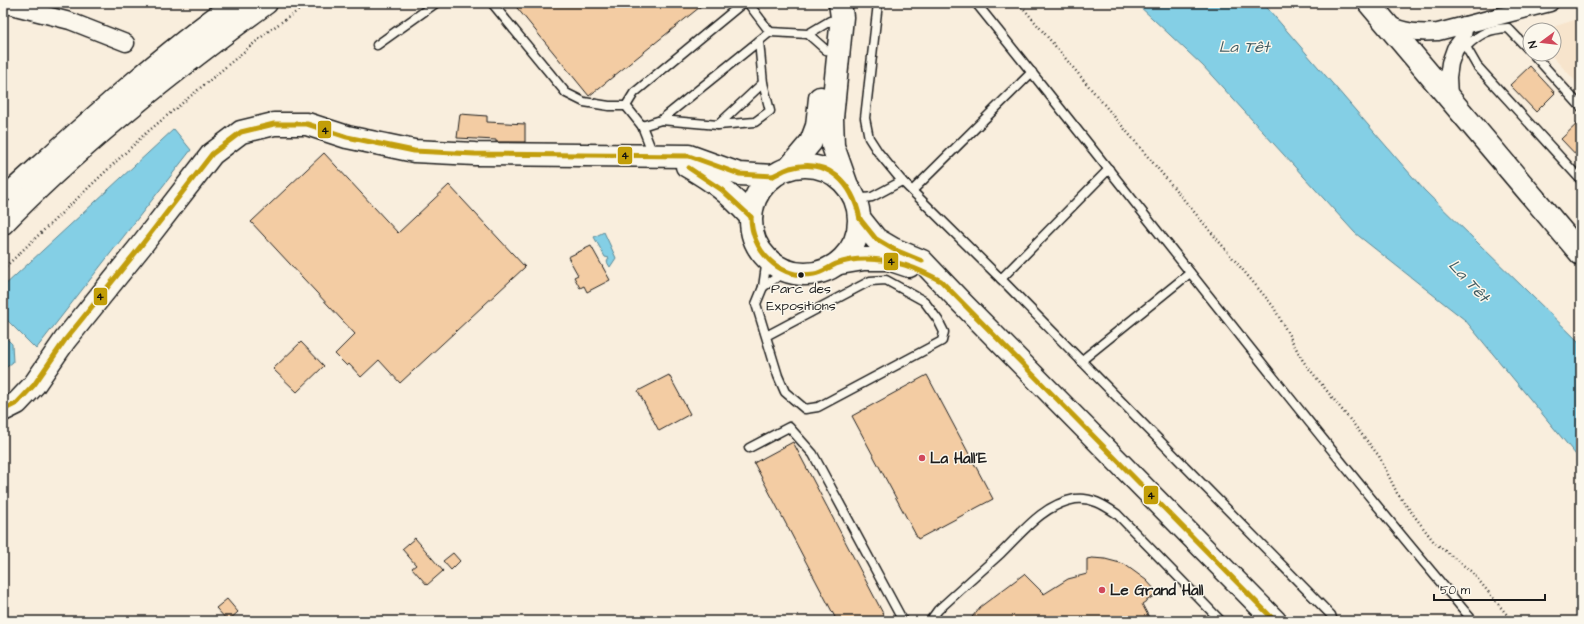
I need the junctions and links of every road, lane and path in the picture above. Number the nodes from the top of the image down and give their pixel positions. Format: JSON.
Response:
{"nodes":[{"id":1,"x":236,"y":3,"type":"edge"},
{"id":2,"x":266,"y":3,"type":"edge"},
{"id":3,"x":308,"y":3,"type":"edge"},
{"id":4,"x":436,"y":3,"type":"edge"},
{"id":5,"x":492,"y":3,"type":"edge"},
{"id":6,"x":743,"y":3,"type":"edge"},
{"id":7,"x":748,"y":3,"type":"edge"},
{"id":8,"x":878,"y":3,"type":"edge"},
{"id":9,"x":976,"y":3,"type":"edge"},
{"id":10,"x":1019,"y":3,"type":"edge"},
{"id":11,"x":1356,"y":3,"type":"edge"},
{"id":12,"x":1369,"y":3,"type":"edge"},
{"id":13,"x":1550,"y":3,"type":"edge"},
{"id":14,"x":3,"y":4,"type":"edge"},
{"id":15,"x":834,"y":9,"type":"edge"},
{"id":16,"x":1383,"y":20,"type":"junction"},
{"id":17,"x":770,"y":32,"type":"junction"},
{"id":18,"x":808,"y":34,"type":"junction"},
{"id":19,"x":1465,"y":37,"type":"junction"},
{"id":20,"x":759,"y":41,"type":"junction"},
{"id":21,"x":126,"y":43,"type":"dead end"},
{"id":22,"x":1522,"y":43,"type":"edge"},
{"id":23,"x":377,"y":45,"type":"dead end"},
{"id":24,"x":826,"y":50,"type":"junction"},
{"id":25,"x":1539,"y":62,"type":"edge"},
{"id":26,"x":1032,"y":72,"type":"junction"},
{"id":27,"x":763,"y":83,"type":"junction"},
{"id":28,"x":1449,"y":97,"type":"junction"},
{"id":29,"x":626,"y":106,"type":"junction"},
{"id":30,"x":1581,"y":107,"type":"edge"},
{"id":31,"x":661,"y":120,"type":"junction"},
{"id":32,"x":718,"y":125,"type":"junction"},
{"id":33,"x":642,"y":126,"type":"junction"},
{"id":34,"x":654,"y":156,"type":"junction"},
{"id":35,"x":1109,"y":169,"type":"junction"},
{"id":36,"x":781,"y":172,"type":"junction"},
{"id":37,"x":1516,"y":178,"type":"junction"},
{"id":38,"x":902,"y":180,"type":"junction"},
{"id":39,"x":1581,"y":180,"type":"edge"},
{"id":40,"x":913,"y":190,"type":"junction"},
{"id":41,"x":854,"y":200,"type":"junction"},
{"id":42,"x":3,"y":201,"type":"edge"},
{"id":43,"x":751,"y":217,"type":"junction"},
{"id":44,"x":3,"y":223,"type":"edge"},
{"id":45,"x":1581,"y":254,"type":"edge"},
{"id":46,"x":767,"y":259,"type":"junction"},
{"id":47,"x":840,"y":263,"type":"junction"},
{"id":48,"x":3,"y":269,"type":"edge"},
{"id":49,"x":786,"y":271,"type":"junction"},
{"id":50,"x":1190,"y":273,"type":"junction"},
{"id":51,"x":1001,"y":279,"type":"junction"},
{"id":52,"x":941,"y":281,"type":"junction"},
{"id":53,"x":763,"y":287,"type":"junction"},
{"id":54,"x":766,"y":336,"type":"junction"},
{"id":55,"x":65,"y":340,"type":"junction"},
{"id":56,"x":1081,"y":361,"type":"junction"},
{"id":57,"x":3,"y":397,"type":"edge"},
{"id":58,"x":3,"y":410,"type":"edge"},
{"id":59,"x":749,"y":448,"type":"dead end"},
{"id":60,"x":903,"y":621,"type":"edge"},
{"id":61,"x":930,"y":621,"type":"edge"},
{"id":62,"x":1221,"y":621,"type":"edge"},
{"id":63,"x":1275,"y":621,"type":"edge"},
{"id":64,"x":1333,"y":621,"type":"edge"},
{"id":65,"x":1473,"y":621,"type":"edge"},
{"id":66,"x":1512,"y":621,"type":"edge"}],
"edges":[{"from":1,"to":42,"type":"main road"},
{"from":2,"to":44,"type":"main road"},
{"from":3,"to":48,"type":"path"},
{"from":4,"to":23,"type":"lane"},
{"from":5,"to":29,"type":"lane"},
{"from":6,"to":29,"type":"lane"},
{"from":7,"to":17,"type":"lane"},
{"from":8,"to":38,"type":"lane"},
{"from":9,"to":26,"type":"lane"},
{"from":10,"to":66,"type":"path"},
{"from":11,"to":37,"type":"main road"},
{"from":12,"to":16,"type":"main road"},
{"from":13,"to":19,"type":"street"},
{"from":14,"to":21,"type":"street"},
{"from":15,"to":18,"type":"lane"},
{"from":15,"to":24,"type":"main road"},
{"from":15,"to":41,"type":"main road"},
{"from":16,"to":19,"type":"street"},
{"from":16,"to":28,"type":"main road"},
{"from":17,"to":18,"type":"lane"},
{"from":17,"to":20,"type":"lane"},
{"from":18,"to":24,"type":"lane"},
{"from":19,"to":22,"type":"lane"},
{"from":19,"to":28,"type":"street"},
{"from":19,"to":39,"type":"lane"},
{"from":20,"to":27,"type":"lane"},
{"from":20,"to":31,"type":"lane"},
{"from":24,"to":36,"type":"main road"},
{"from":25,"to":30,"type":"lane"},
{"from":26,"to":35,"type":"lane"},
{"from":26,"to":40,"type":"lane"},
{"from":27,"to":32,"type":"lane"},
{"from":27,"to":32,"type":"lane"},
{"from":28,"to":37,"type":"main road"},
{"from":29,"to":33,"type":"lane"},
{"from":31,"to":32,"type":"lane"},
{"from":31,"to":33,"type":"lane"},
{"from":33,"to":34,"type":"lane"},
{"from":34,"to":36,"type":"main road"},
{"from":34,"to":43,"type":"main road"},
{"from":34,"to":55,"type":"main road"},
{"from":35,"to":50,"type":"lane"},
{"from":35,"to":51,"type":"lane"},
{"from":36,"to":41,"type":"main road"},
{"from":36,"to":43,"type":"main road"},
{"from":37,"to":45,"type":"main road"},
{"from":38,"to":40,"type":"lane"},
{"from":38,"to":41,"type":"lane"},
{"from":40,"to":51,"type":"lane"},
{"from":41,"to":47,"type":"main road"},
{"from":41,"to":52,"type":"main road"},
{"from":43,"to":46,"type":"main road"},
{"from":46,"to":49,"type":"main road"},
{"from":46,"to":53,"type":"lane"},
{"from":47,"to":49,"type":"main road"},
{"from":47,"to":52,"type":"main road"},
{"from":49,"to":53,"type":"lane"},
{"from":50,"to":56,"type":"lane"},
{"from":50,"to":65,"type":"lane"},
{"from":51,"to":56,"type":"lane"},
{"from":52,"to":63,"type":"main road"},
{"from":53,"to":54,"type":"lane"},
{"from":54,"to":54,"type":"lane"},
{"from":55,"to":57,"type":"main road"},
{"from":55,"to":58,"type":"main road"},
{"from":56,"to":64,"type":"lane"},
{"from":59,"to":60,"type":"lane"},
{"from":61,"to":62,"type":"lane"}]}
